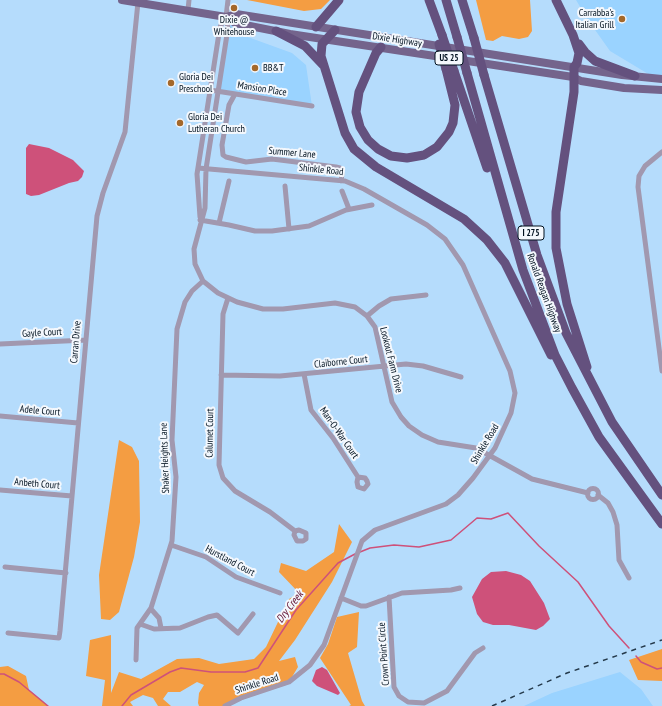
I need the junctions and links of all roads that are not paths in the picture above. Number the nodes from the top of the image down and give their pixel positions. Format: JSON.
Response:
{"nodes":[{"id":1,"x":122,"y":0,"type":"edge"},
{"id":2,"x":189,"y":0,"type":"edge"},
{"id":3,"x":228,"y":0,"type":"edge"},
{"id":4,"x":339,"y":0,"type":"edge"},
{"id":5,"x":446,"y":0,"type":"edge"},
{"id":6,"x":462,"y":0,"type":"edge"},
{"id":7,"x":468,"y":0,"type":"edge"},
{"id":8,"x":556,"y":0,"type":"edge"},
{"id":9,"x":429,"y":1,"type":"edge"},
{"id":10,"x":138,"y":2,"type":"junction"},
{"id":11,"x":188,"y":10,"type":"junction"},
{"id":12,"x":226,"y":17,"type":"junction"},
{"id":13,"x":316,"y":26,"type":"junction"},
{"id":14,"x":335,"y":30,"type":"junction"},
{"id":15,"x":276,"y":31,"type":"junction"},
{"id":16,"x":573,"y":35,"type":"junction"},
{"id":17,"x":474,"y":38,"type":"junction"},
{"id":18,"x":325,"y":39,"type":"junction"},
{"id":19,"x":381,"y":47,"type":"junction"},
{"id":20,"x":323,"y":66,"type":"junction"},
{"id":21,"x":574,"y":67,"type":"junction"},
{"id":22,"x":450,"y":70,"type":"junction"},
{"id":23,"x":636,"y":76,"type":"junction"},
{"id":24,"x":573,"y":78,"type":"junction"},
{"id":25,"x":662,"y":79,"type":"edge"},
{"id":26,"x":662,"y":86,"type":"edge"},
{"id":27,"x":210,"y":90,"type":"junction"},
{"id":28,"x":662,"y":90,"type":"edge"},
{"id":29,"x":219,"y":91,"type":"junction"},
{"id":30,"x":235,"y":94,"type":"junction"},
{"id":31,"x":312,"y":106,"type":"dead end"},
{"id":32,"x":662,"y":152,"type":"edge"},
{"id":33,"x":198,"y":168,"type":"junction"},
{"id":34,"x":206,"y":169,"type":"junction"},
{"id":35,"x":229,"y":181,"type":"dead end"},
{"id":36,"x":341,"y":181,"type":"junction"},
{"id":37,"x":285,"y":186,"type":"dead end"},
{"id":38,"x":342,"y":191,"type":"dead end"},
{"id":39,"x":372,"y":205,"type":"dead end"},
{"id":40,"x":349,"y":209,"type":"junction"},
{"id":41,"x":200,"y":220,"type":"junction"},
{"id":42,"x":219,"y":223,"type":"junction"},
{"id":43,"x":509,"y":223,"type":"junction"},
{"id":44,"x":289,"y":229,"type":"junction"},
{"id":45,"x":203,"y":280,"type":"junction"},
{"id":46,"x":426,"y":295,"type":"dead end"},
{"id":47,"x":228,"y":298,"type":"junction"},
{"id":48,"x":367,"y":316,"type":"junction"},
{"id":49,"x":86,"y":340,"type":"junction"},
{"id":50,"x":0,"y":344,"type":"edge"},
{"id":51,"x":384,"y":366,"type":"junction"},
{"id":52,"x":662,"y":371,"type":"edge"},
{"id":53,"x":304,"y":374,"type":"junction"},
{"id":54,"x":221,"y":375,"type":"junction"},
{"id":55,"x":461,"y":377,"type":"dead end"},
{"id":56,"x":593,"y":385,"type":"junction"},
{"id":57,"x":572,"y":388,"type":"junction"},
{"id":58,"x":0,"y":416,"type":"edge"},
{"id":59,"x":78,"y":423,"type":"junction"},
{"id":60,"x":489,"y":456,"type":"junction"},
{"id":61,"x":358,"y":477,"type":"dead end"},
{"id":62,"x":0,"y":490,"type":"edge"},
{"id":63,"x":662,"y":495,"type":"edge"},
{"id":64,"x":72,"y":496,"type":"junction"},
{"id":65,"x":662,"y":524,"type":"edge"},
{"id":66,"x":295,"y":531,"type":"dead end"},
{"id":67,"x":171,"y":545,"type":"junction"},
{"id":68,"x":4,"y":567,"type":"dead end"},
{"id":69,"x":66,"y":573,"type":"junction"},
{"id":70,"x":629,"y":578,"type":"dead end"},
{"id":71,"x":460,"y":588,"type":"dead end"},
{"id":72,"x":280,"y":593,"type":"dead end"},
{"id":73,"x":389,"y":597,"type":"junction"},
{"id":74,"x":341,"y":598,"type":"junction"},
{"id":75,"x":151,"y":609,"type":"junction"},
{"id":76,"x":253,"y":614,"type":"dead end"},
{"id":77,"x":140,"y":624,"type":"junction"},
{"id":78,"x":161,"y":628,"type":"junction"},
{"id":79,"x":8,"y":633,"type":"dead end"},
{"id":80,"x":483,"y":648,"type":"dead end"},
{"id":81,"x":136,"y":660,"type":"dead end"},
{"id":82,"x":225,"y":706,"type":"edge"}],
"edges":[{"from":1,"to":10,"type":"main road","name":"Dixie Highway","number":"US 25"},
{"from":2,"to":11,"type":"street"},
{"from":3,"to":12,"type":"street"},
{"from":4,"to":13,"type":"highway"},
{"from":5,"to":43,"type":"highway","name":"Ronald Reagan Highway","number":"I 275","bridge":true},
{"from":6,"to":17,"type":"highway","name":"Ronald Reagan Highway","number":"I 275"},
{"from":7,"to":17,"type":"highway"},
{"from":8,"to":16,"type":"highway"},
{"from":9,"to":22,"type":"highway","bridge":true},
{"from":10,"to":11,"type":"main road","name":"Dixie Highway","number":"US 25"},
{"from":10,"to":49,"type":"street","name":"Carran Drive"},
{"from":11,"to":12,"type":"main road","name":"Dixie Highway","number":"US 25"},
{"from":12,"to":13,"type":"main road","name":"Dixie Highway","number":"US 25"},
{"from":12,"to":15,"type":"main road","name":"Dixie Highway","number":"US 25"},
{"from":12,"to":27,"type":"street","name":"Lookout Farm Drive"},
{"from":12,"to":29,"type":"street","name":"Lookout Farm Drive"},
{"from":13,"to":14,"type":"main road","name":"Dixie Highway","number":"US 25"},
{"from":14,"to":18,"type":"highway"},
{"from":14,"to":21,"type":"main road","name":"Dixie Highway","number":"US 25"},
{"from":15,"to":18,"type":"main road","name":"Dixie Highway","number":"US 25"},
{"from":15,"to":20,"type":"highway"},
{"from":16,"to":21,"type":"highway"},
{"from":16,"to":23,"type":"highway"},
{"from":17,"to":56,"type":"highway","name":"Ronald Reagan Highway","number":"I 275","bridge":true},
{"from":18,"to":19,"type":"main road","name":"Dixie Highway","number":"US 25"},
{"from":18,"to":20,"type":"highway"},
{"from":19,"to":22,"type":"highway"},
{"from":19,"to":24,"type":"main road","name":"Dixie Highway","number":"US 25"},
{"from":20,"to":57,"type":"highway"},
{"from":21,"to":23,"type":"main road","name":"Dixie Highway","number":"US 25"},
{"from":21,"to":24,"type":"highway"},
{"from":22,"to":43,"type":"highway"},
{"from":23,"to":25,"type":"main road","name":"Dixie Highway","number":"US 25"},
{"from":24,"to":26,"type":"main road"},
{"from":24,"to":28,"type":"main road","name":"Dixie Highway","number":"US 25"},
{"from":24,"to":56,"type":"highway"},
{"from":27,"to":29,"type":"street","name":"Mansion Place"},
{"from":27,"to":33,"type":"street","name":"Lookout Farm Drive"},
{"from":29,"to":30,"type":"street","name":"Mansion Place"},
{"from":29,"to":34,"type":"street","name":"Lookout Farm Drive"},
{"from":30,"to":31,"type":"street","name":"Mansion Place"},
{"from":30,"to":36,"type":"street","name":"Summer Lane"},
{"from":32,"to":52,"type":"street"},
{"from":33,"to":34,"type":"street","name":"Shinkle Road"},
{"from":33,"to":41,"type":"street","name":"Lookout Farm Drive"},
{"from":34,"to":36,"type":"street","name":"Shinkle Road"},
{"from":34,"to":41,"type":"street","name":"Lookout Farm Drive"},
{"from":35,"to":42,"type":"street"},
{"from":36,"to":60,"type":"street","name":"Shinkle Road"},
{"from":37,"to":44,"type":"street"},
{"from":38,"to":40,"type":"street"},
{"from":39,"to":40,"type":"street"},
{"from":40,"to":44,"type":"street"},
{"from":41,"to":42,"type":"street"},
{"from":41,"to":45,"type":"street","name":"Lookout Farm Drive"},
{"from":42,"to":44,"type":"street"},
{"from":43,"to":57,"type":"highway","name":"Ronald Reagan Highway","number":"I 275"},
{"from":45,"to":47,"type":"street","name":"Lookout Farm Drive"},
{"from":45,"to":67,"type":"street","name":"Shaker Heights Lane"},
{"from":46,"to":48,"type":"street"},
{"from":47,"to":48,"type":"street","name":"Lookout Farm Drive"},
{"from":47,"to":54,"type":"street","name":"Calumet Court"},
{"from":48,"to":51,"type":"street","name":"Lookout Farm Drive"},
{"from":49,"to":50,"type":"street","name":"Gayle Court"},
{"from":49,"to":59,"type":"street","name":"Carran Drive"},
{"from":51,"to":53,"type":"street","name":"Claiborne Court"},
{"from":51,"to":55,"type":"street","name":"Claiborne Court"},
{"from":51,"to":60,"type":"street","name":"Lookout Farm Drive"},
{"from":53,"to":54,"type":"street","name":"Claiborne Court"},
{"from":53,"to":61,"type":"street","name":"Man-O-War Court"},
{"from":54,"to":66,"type":"street","name":"Calumet Court"},
{"from":56,"to":63,"type":"highway","name":"Ronald Reagan Highway","number":"I 275"},
{"from":57,"to":65,"type":"highway","name":"Ronald Reagan Highway","number":"I 275"},
{"from":58,"to":59,"type":"street","name":"Adele Court"},
{"from":59,"to":64,"type":"street","name":"Carran Drive"},
{"from":60,"to":70,"type":"street","name":"Lookout Farm Drive"},
{"from":60,"to":74,"type":"street","name":"Shinkle Road"},
{"from":62,"to":64,"type":"street","name":"Anbeth Court"},
{"from":64,"to":69,"type":"street","name":"Carran Drive"},
{"from":67,"to":72,"type":"street","name":"Hurstland Court"},
{"from":67,"to":75,"type":"street","name":"Shaker Heights Lane"},
{"from":68,"to":69,"type":"street"},
{"from":69,"to":79,"type":"street","name":"Carran Drive"},
{"from":71,"to":73,"type":"street"},
{"from":73,"to":74,"type":"street"},
{"from":73,"to":80,"type":"street","name":"Crown Point Circle"},
{"from":74,"to":82,"type":"street","name":"Shinkle Road"},
{"from":75,"to":77,"type":"street","name":"Shaker Heights Lane"},
{"from":75,"to":78,"type":"street"},
{"from":76,"to":78,"type":"street"},
{"from":77,"to":78,"type":"street"},
{"from":77,"to":81,"type":"street","name":"Shaker Heights Lane"}]}
